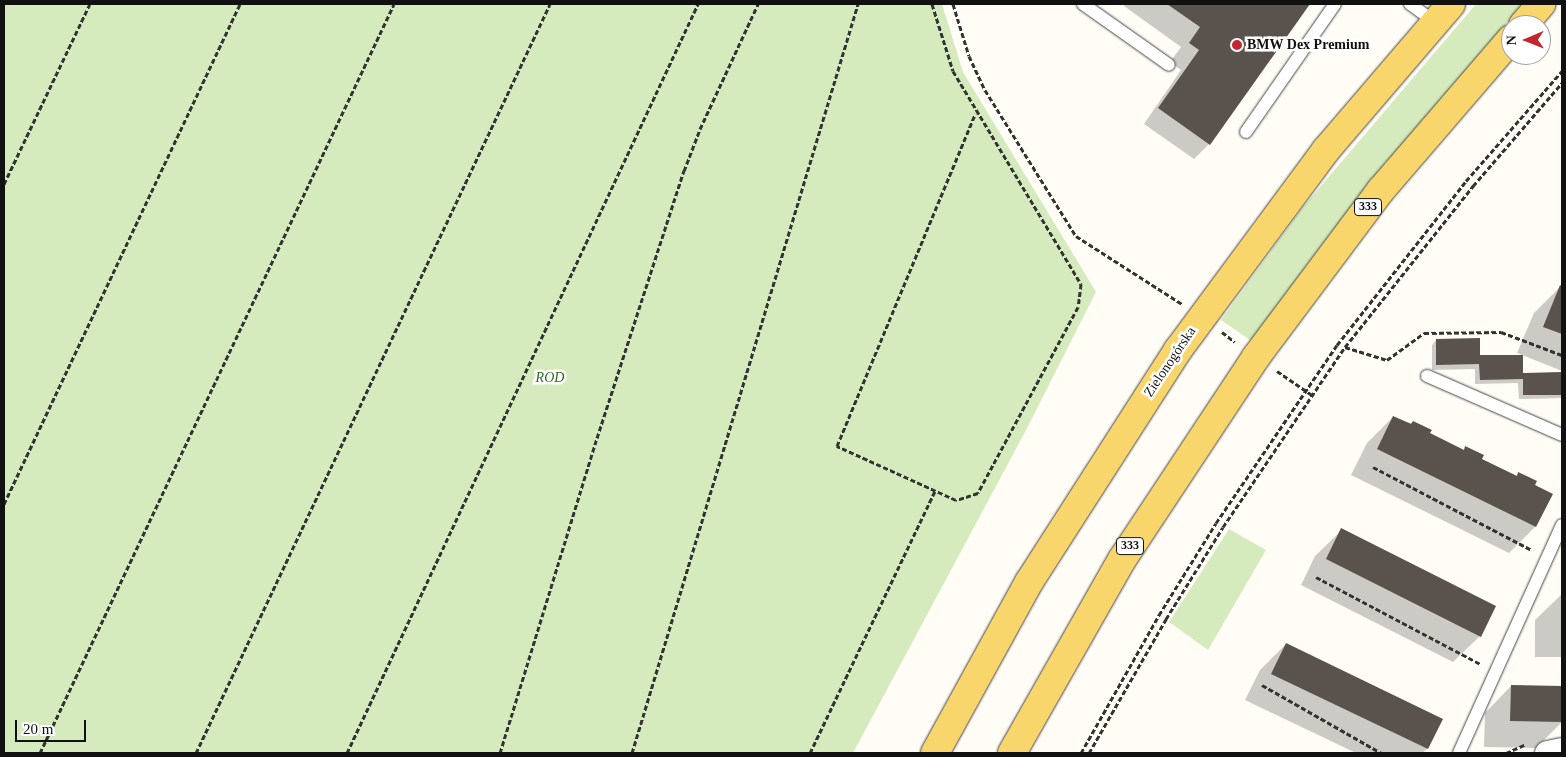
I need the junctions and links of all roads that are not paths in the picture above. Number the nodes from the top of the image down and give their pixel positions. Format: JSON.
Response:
{"nodes":[{"id":1,"x":1083,"y":4,"type":"edge"},
{"id":2,"x":1335,"y":4,"type":"edge"},
{"id":3,"x":1410,"y":4,"type":"edge"},
{"id":4,"x":1542,"y":4,"type":"edge"},
{"id":5,"x":1443,"y":13,"type":"edge"},
{"id":6,"x":1532,"y":15,"type":"edge"},
{"id":7,"x":1501,"y":50,"type":"edge"},
{"id":8,"x":1169,"y":66,"type":"dead end"},
{"id":9,"x":1246,"y":132,"type":"dead end"},
{"id":10,"x":1427,"y":376,"type":"dead end"},
{"id":11,"x":1562,"y":434,"type":"edge"},
{"id":12,"x":1562,"y":525,"type":"edge"},
{"id":13,"x":1562,"y":750,"type":"edge"},
{"id":14,"x":935,"y":753,"type":"edge"},
{"id":15,"x":1012,"y":753,"type":"edge"},
{"id":16,"x":1459,"y":753,"type":"edge"},
{"id":17,"x":1547,"y":753,"type":"edge"}],
"edges":[{"from":1,"to":8,"type":"lane"},
{"from":2,"to":9,"type":"lane"},
{"from":3,"to":5,"type":"lane"},
{"from":4,"to":6,"type":"main road"},
{"from":5,"to":14,"type":"main road","name":"Zielonogórska"},
{"from":7,"to":15,"type":"main road","number":"333"},
{"from":10,"to":11,"type":"lane"},
{"from":12,"to":16,"type":"lane"},
{"from":13,"to":17,"type":"street"}]}
